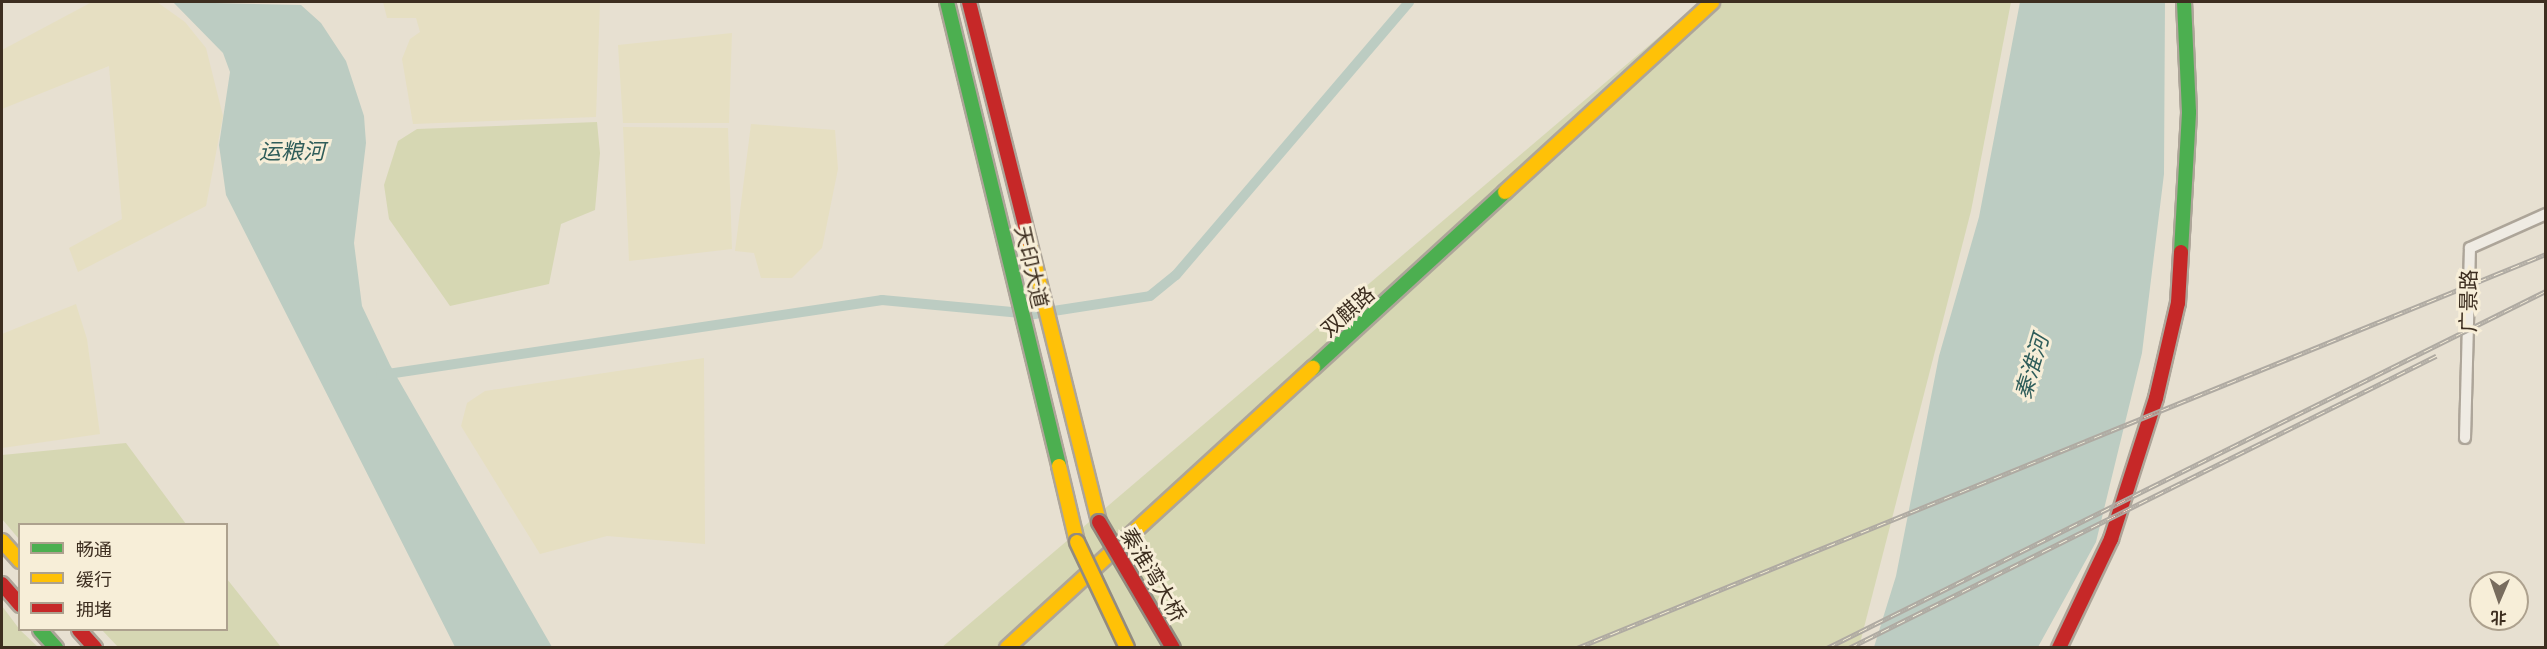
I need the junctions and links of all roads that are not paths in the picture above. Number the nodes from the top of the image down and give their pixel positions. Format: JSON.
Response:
{"nodes":[{"id":1,"x":946,"y":2,"type":"edge"},
{"id":2,"x":969,"y":2,"type":"edge"},
{"id":3,"x":1712,"y":2,"type":"edge"},
{"id":4,"x":2184,"y":2,"type":"edge"},
{"id":5,"x":2546,"y":214,"type":"edge"},
{"id":6,"x":2465,"y":438,"type":"dead end"},
{"id":7,"x":1099,"y":522,"type":"joint"},
{"id":8,"x":2,"y":541,"type":"edge"},
{"id":9,"x":18,"y":559,"type":"edge"},
{"id":10,"x":2,"y":584,"type":"edge"},
{"id":11,"x":18,"y":603,"type":"edge"},
{"id":12,"x":41,"y":631,"type":"edge"},
{"id":13,"x":80,"y":631,"type":"edge"},
{"id":14,"x":56,"y":648,"type":"edge"},
{"id":15,"x":95,"y":648,"type":"edge"},
{"id":16,"x":1007,"y":648,"type":"edge"},
{"id":17,"x":1127,"y":648,"type":"edge"},
{"id":18,"x":1173,"y":648,"type":"edge"},
{"id":19,"x":2059,"y":648,"type":"edge"}],
"edges":[{"from":1,"to":17,"type":"main road","name":"天印大道","bridge":true},
{"from":2,"to":7,"type":"main road","name":"天印大道"},
{"from":3,"to":16,"type":"main road","name":"双麒路"},
{"from":4,"to":19,"type":"main road"},
{"from":5,"to":6,"type":"street","name":"广景路"},
{"from":7,"to":18,"type":"main road","name":"秦淮湾大桥","bridge":true},
{"from":8,"to":9,"type":"main road"},
{"from":10,"to":11,"type":"main road"},
{"from":12,"to":14,"type":"main road"},
{"from":13,"to":15,"type":"main road"}]}
